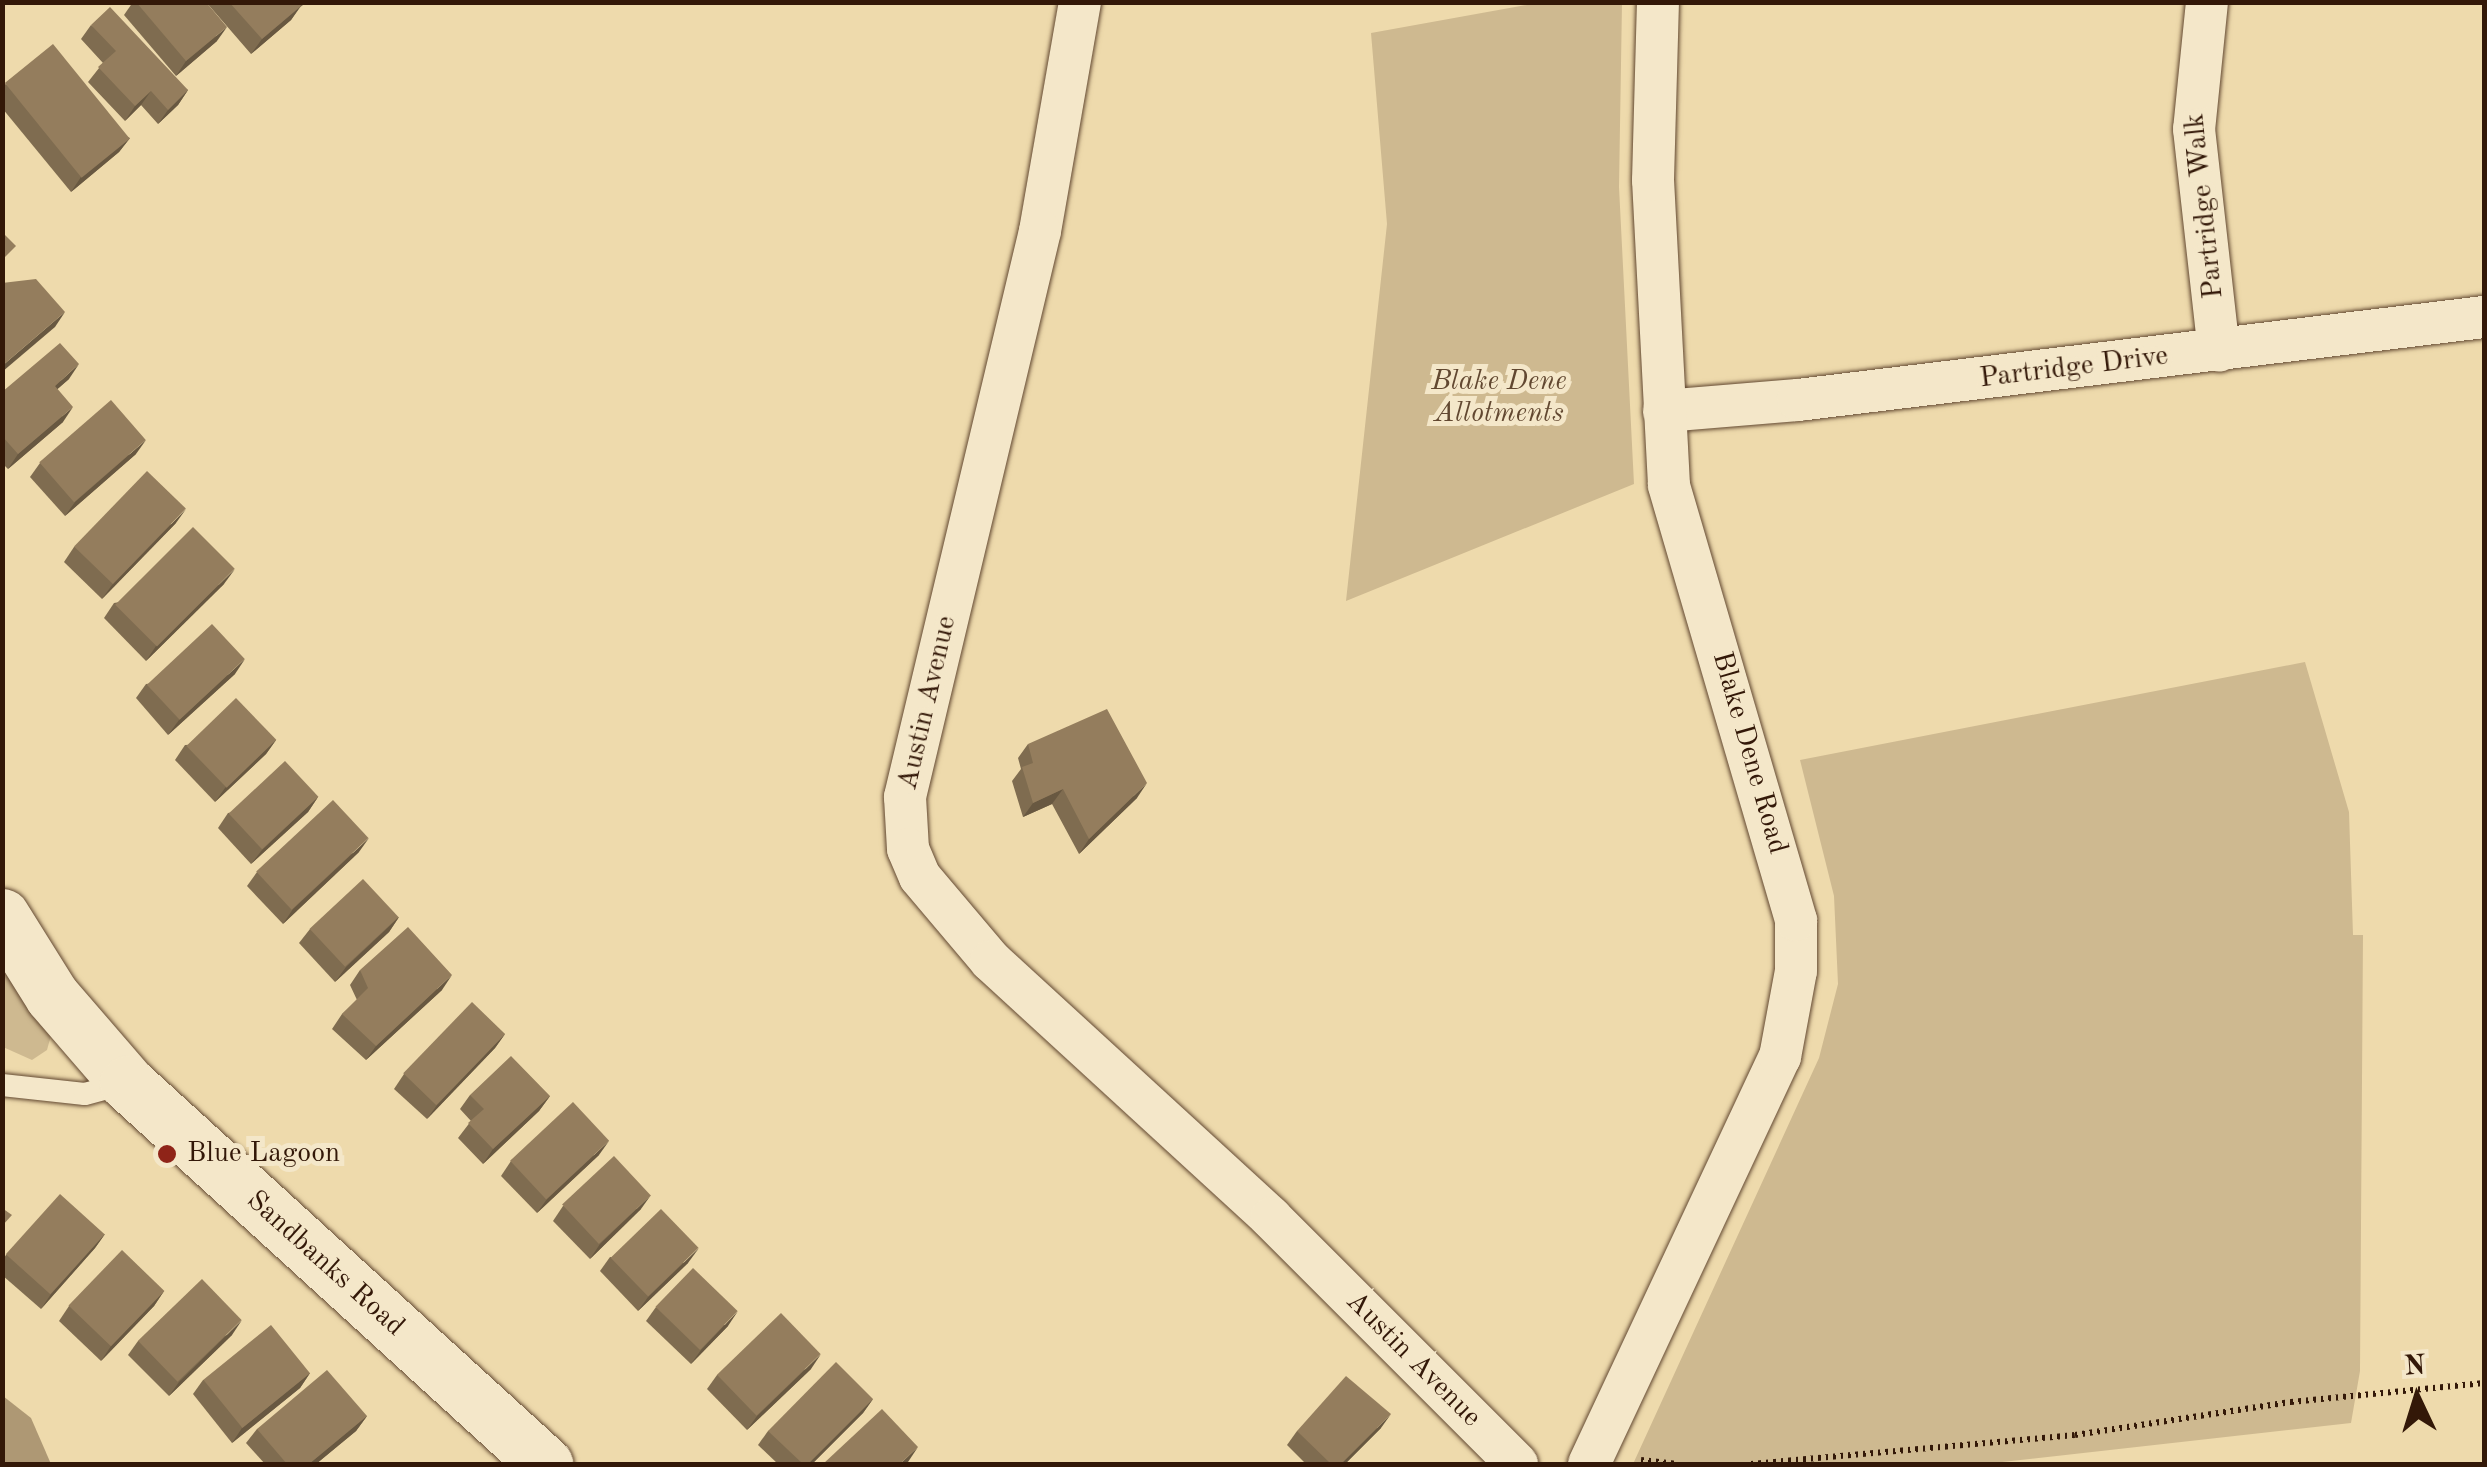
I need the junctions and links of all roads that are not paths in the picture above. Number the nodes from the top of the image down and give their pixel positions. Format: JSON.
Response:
{"nodes":[{"id":1,"x":1080,"y":2,"type":"edge"},
{"id":2,"x":1658,"y":2,"type":"edge"},
{"id":3,"x":2208,"y":2,"type":"edge"},
{"id":4,"x":2484,"y":317,"type":"edge"},
{"id":5,"x":2219,"y":351,"type":"junction"},
{"id":6,"x":1664,"y":411,"type":"junction"},
{"id":7,"x":2,"y":916,"type":"edge"},
{"id":8,"x":127,"y":1083,"type":"junction"},
{"id":9,"x":2,"y":1085,"type":"edge"},
{"id":10,"x":545,"y":1464,"type":"edge"},
{"id":11,"x":1517,"y":1464,"type":"edge"},
{"id":12,"x":1589,"y":1464,"type":"edge"}],
"edges":[{"from":1,"to":11,"type":"street","name":"Austin Avenue"},
{"from":2,"to":6,"type":"street","name":"Blake Dene Road"},
{"from":3,"to":5,"type":"street","name":"Partridge Walk"},
{"from":4,"to":5,"type":"street","name":"Partridge Drive"},
{"from":5,"to":6,"type":"street","name":"Partridge Drive"},
{"from":6,"to":12,"type":"street","name":"Blake Dene Road"},
{"from":7,"to":8,"type":"main road","name":"Sandbanks Road"},
{"from":8,"to":9,"type":"lane"},
{"from":8,"to":10,"type":"main road","name":"Sandbanks Road"}]}
